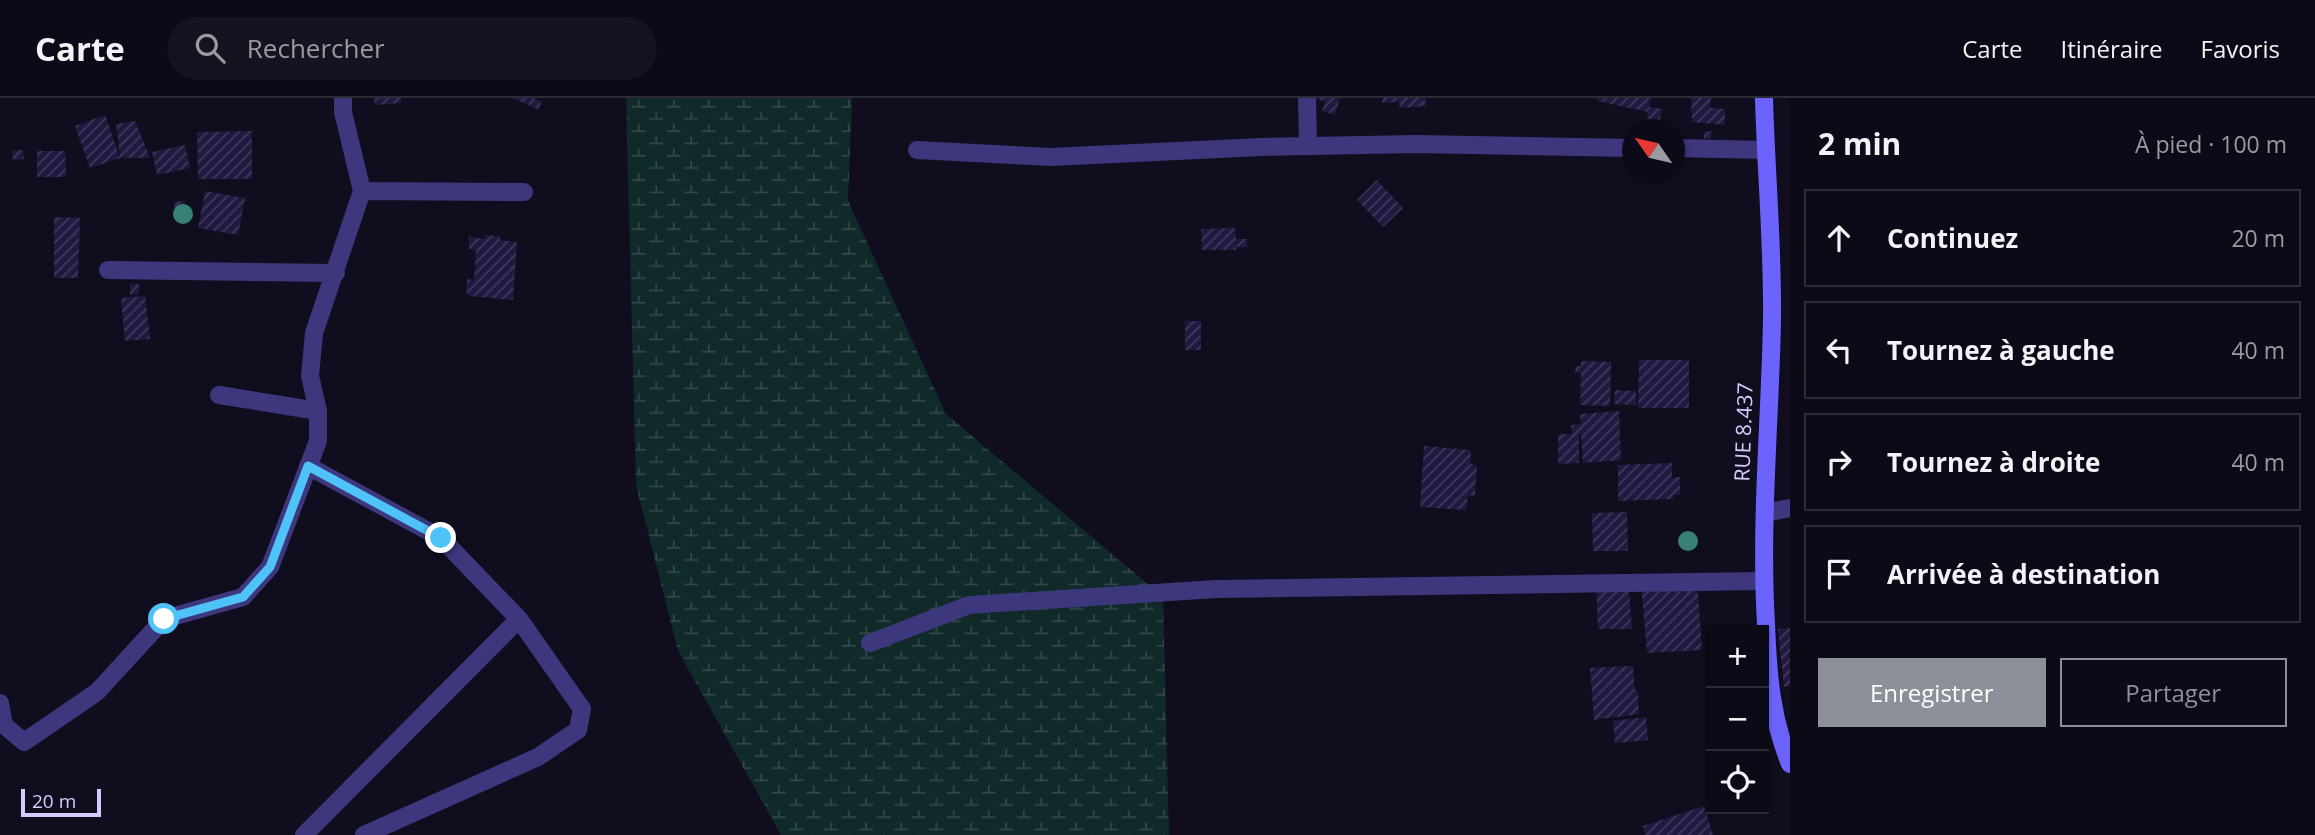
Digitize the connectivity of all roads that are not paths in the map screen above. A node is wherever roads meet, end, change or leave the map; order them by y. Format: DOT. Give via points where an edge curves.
graph roads {
  1 [pos="343,98"];
  2 [pos="1307,98"];
  3 [pos="1764,98"];
  4 [pos="1308,146"];
  5 [pos="1622,148"];
  6 [pos="1685,148"];
  7 [pos="917,150"];
  8 [pos="1766,150"];
  9 [pos="362,191"];
  10 [pos="524,192"];
  11 [pos="107,270"];
  12 [pos="336,273"];
  13 [pos="219,395"];
  14 [pos="318,411"];
  15 [pos="308,466"];
  16 [pos="1790,508"];
  17 [pos="1765,513"];
  18 [pos="1763,581"];
  19 [pos="519,619"];
  20 [pos="870,643"];
  21 [pos="0,703"];
  22 [pos="1790,764"];
  23 [pos="304,835"];
  24 [pos="365,835"];
  1 -- 9 [label="street"];
  2 -- 4 [label="street"];
  3 -- 8 [label="main road, RUE 8.437"];
  4 -- 5 [label="street"];
  4 -- 7 [label="street" via="1051,157"];
  6 -- 8 [label="street"];
  8 -- 17 [label="main road, RUE 8.437" via="1772,320"];
  9 -- 10 [label="street"];
  9 -- 12 [label="street"];
  11 -- 12 [label="street"];
  12 -- 14 [label="street" via="314,333 310,376"];
  13 -- 14 [label="street"];
  14 -- 15 [label="street" via="318,441"];
  15 -- 19 [label="street" via="441,538"];
  15 -- 21 [label="street" via="270,567 243,597 164,619 97,692 24,742 4,725"];
  16 -- 17 [label="street"];
  17 -- 18 [label="main road, RUE 8.437"];
  18 -- 20 [label="street" via="1216,589 983,604 969,605"];
  18 -- 22 [label="main road, RUE 8.437" via="1769,687"];
  19 -- 23 [label="street"];
  19 -- 24 [label="street" via="582,709 578,730 538,757"];
}
